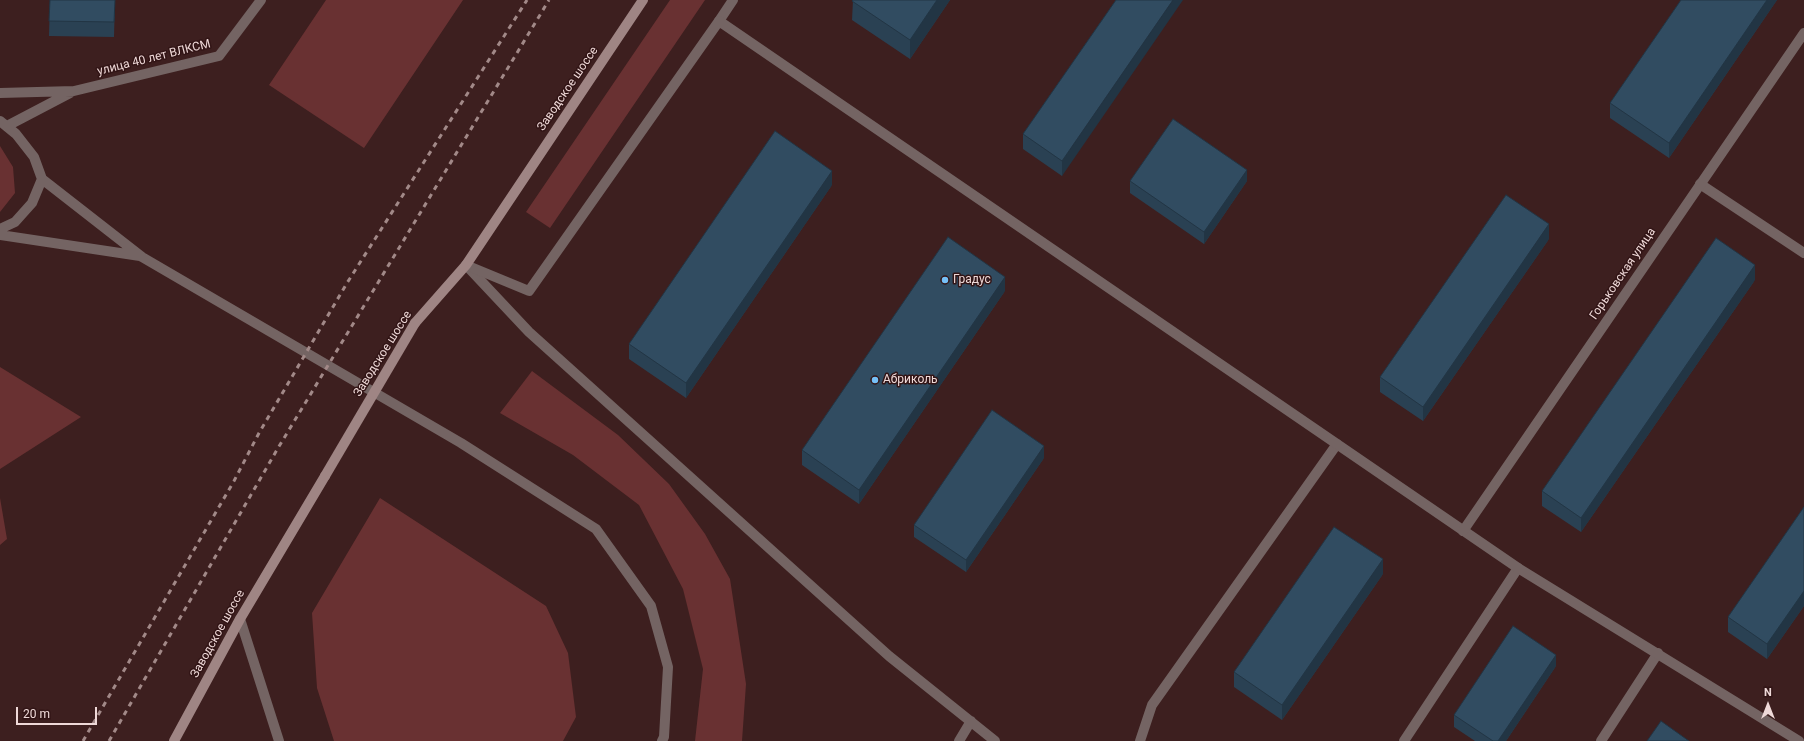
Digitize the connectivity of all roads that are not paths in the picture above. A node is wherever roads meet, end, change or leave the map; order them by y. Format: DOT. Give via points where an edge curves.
graph roads {
  1 [pos="261,0"];
  2 [pos="643,0"];
  3 [pos="733,0"];
  4 [pos="719,21"];
  5 [pos="1804,33"];
  6 [pos="74,91"];
  7 [pos="0,93"];
  8 [pos="4,124"];
  9 [pos="42,179"];
  10 [pos="1700,184"];
  11 [pos="0,229"];
  12 [pos="0,235"];
  13 [pos="1804,253"];
  14 [pos="142,257"];
  15 [pos="466,265"];
  16 [pos="1337,444"];
  17 [pos="1463,531"];
  18 [pos="1518,568"];
  19 [pos="240,619"];
  20 [pos="1658,653"];
  21 [pos="971,722"];
  22 [pos="174,741"];
  23 [pos="279,741"];
  24 [pos="662,741"];
  25 [pos="959,741"];
  26 [pos="995,741"];
  27 [pos="1140,741"];
  28 [pos="1404,741"];
  29 [pos="1601,741"];
  30 [pos="1799,741"];
  1 -- 6 [label="street, улица 40 лет ВЛКСМ" via="219,56"];
  2 -- 15 [label="main road, Заводское шоссе"];
  3 -- 4 [label="street"];
  4 -- 15 [label="street" via="529,292"];
  4 -- 16 [label="street"];
  5 -- 10 [label="street, Горьковская улица"];
  6 -- 7 [label="street"];
  6 -- 8 [label="street"];
  8 -- 9 [label="street" via="16,134 34,157"];
  9 -- 11 [label="street" via="32,203 15,222"];
  9 -- 14 [label="street"];
  10 -- 13 [label="street"];
  10 -- 17 [label="street, Горьковская улица"];
  12 -- 14 [label="street"];
  14 -- 24 [label="street" via="461,443 596,529 651,606 668,667"];
  15 -- 19 [label="main road, Заводское шоссе, bridge" via="415,323"];
  15 -- 21 [label="street" via="529,332 889,656"];
  16 -- 17 [label="street"];
  16 -- 27 [label="street" via="1152,705"];
  17 -- 18 [label="street"];
  18 -- 20 [label="street"];
  18 -- 28 [label="street"];
  19 -- 22 [label="main road, Заводское шоссе"];
  19 -- 23 [label="street"];
  20 -- 29 [label="street"];
  20 -- 30 [label="street"];
  21 -- 25 [label="street"];
  21 -- 26 [label="street"];
}
